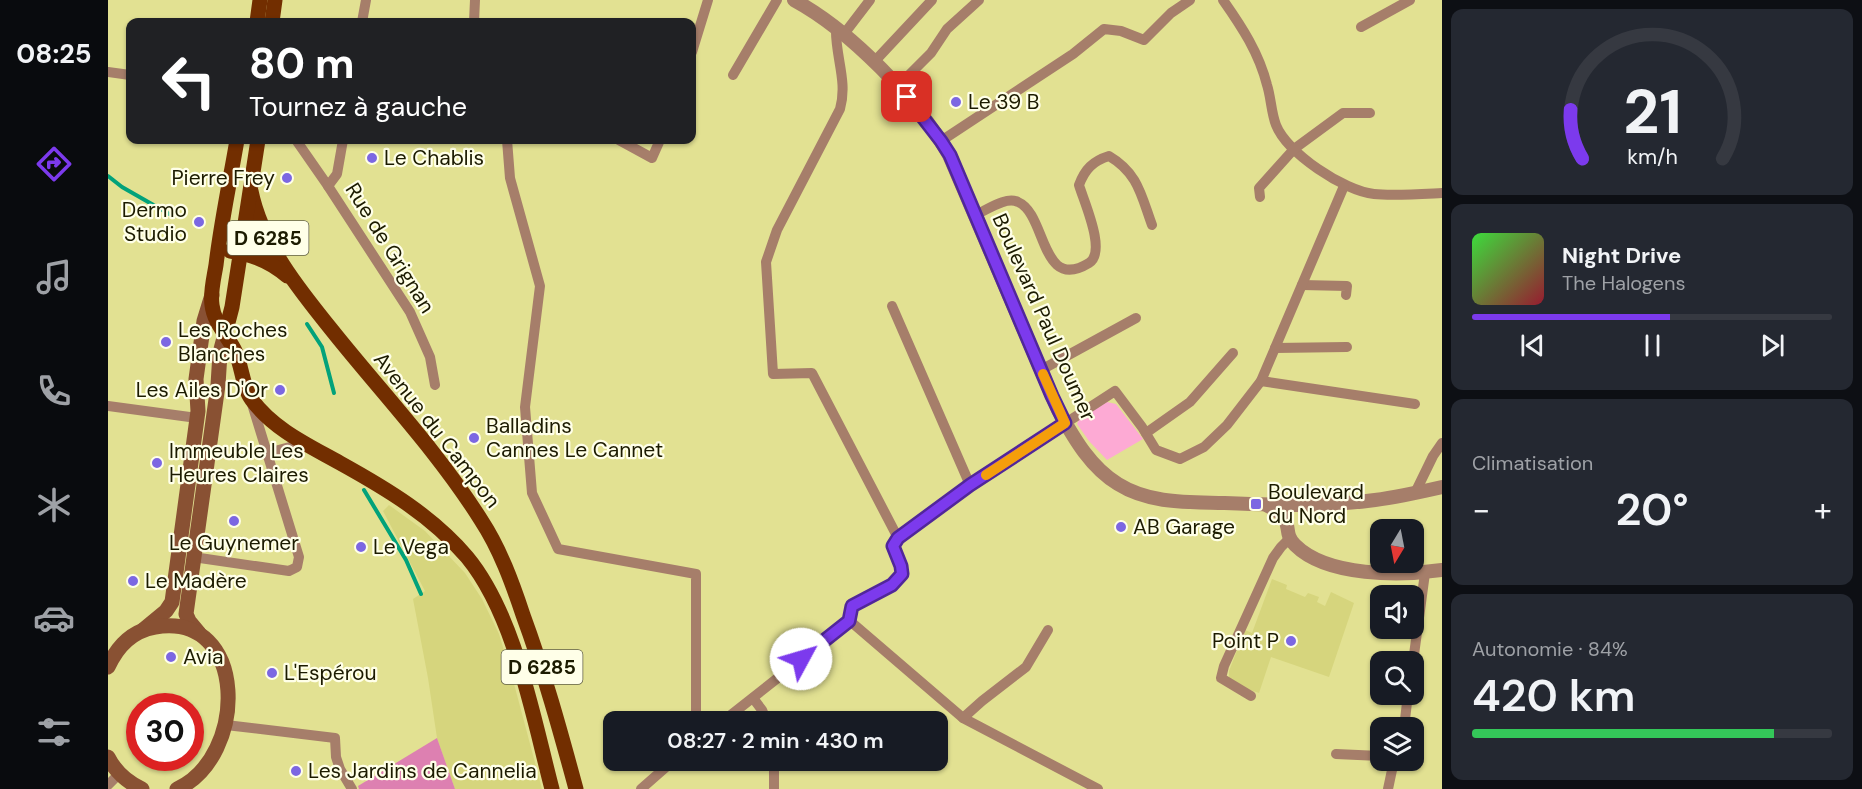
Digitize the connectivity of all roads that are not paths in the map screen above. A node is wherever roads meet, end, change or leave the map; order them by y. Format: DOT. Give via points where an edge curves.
graph roads {
  1 [pos="260,0"];
  2 [pos="275,0"];
  3 [pos="366,0"];
  4 [pos="475,0"];
  5 [pos="708,0"];
  6 [pos="777,0"];
  7 [pos="870,0"];
  8 [pos="932,0"];
  9 [pos="979,0"];
  10 [pos="1190,0"];
  11 [pos="1223,0"];
  12 [pos="1410,0"];
  13 [pos="802,2"];
  14 [pos="258,18"];
  15 [pos="273,18"];
  16 [pos="363,18"];
  17 [pos="474,18"];
  18 [pos="1361,27"];
  19 [pos="840,31"];
  20 [pos="696,39"];
  21 [pos="874,62"];
  22 [pos="108,72"];
  23 [pos="126,74"];
  24 [pos="733,75"];
  25 [pos="897,87"];
  26 [pos="1370,113"];
  27 [pos="941,141"];
  28 [pos="236,144"];
  29 [pos="257,144"];
  30 [pos="299,144"];
  31 [pos="342,144"];
  32 [pos="507,144"];
  33 [pos="626,144"];
  34 [pos="658,144"];
  35 [pos="1294,149"];
  36 [pos="328,186"];
  37 [pos="1344,186"];
  38 [pos="250,191"];
  39 [pos="1442,193"];
  40 [pos="1260,197"];
  41 [pos="975,214"];
  42 [pos="1152,225"];
  43 [pos="218,250"];
  44 [pos="240,252"];
  45 [pos="293,282"];
  46 [pos="1302,285"];
  47 [pos="1347,287"];
  48 [pos="212,295"];
  49 [pos="892,306"];
  50 [pos="1136,318"];
  51 [pos="225,334"];
  52 [pos="1347,347"];
  53 [pos="1275,348"];
  54 [pos="1233,353"];
  55 [pos="1041,370"];
  56 [pos="1261,381"];
  57 [pos="435,385"];
  58 [pos="250,398"];
  59 [pos="1415,404"];
  60 [pos="108,406"];
  61 [pos="197,418"];
  62 [pos="1065,423"];
  63 [pos="1146,433"];
  64 [pos="305,443"];
  65 [pos="1442,443"];
  66 [pos="267,453"];
  67 [pos="970,485"];
  68 [pos="1442,487"];
  69 [pos="1415,492"];
  70 [pos="1266,505"];
  71 [pos="1316,505"];
  72 [pos="1288,523"];
  73 [pos="898,538"];
  74 [pos="1290,538"];
  75 [pos="193,557"];
  76 [pos="1442,570"];
  77 [pos="1425,573"];
  78 [pos="849,621"];
  79 [pos="143,630"];
  80 [pos="1048,630"];
  81 [pos="199,633"];
  82 [pos="1414,651"];
  83 [pos="109,660"];
  84 [pos="1251,696"];
  85 [pos="753,698"];
  86 [pos="696,711"];
  87 [pos="736,711"];
  88 [pos="762,711"];
  89 [pos="963,718"];
  90 [pos="226,725"];
  91 [pos="1336,754"];
  92 [pos="1370,756"];
  93 [pos="108,757"];
  94 [pos="661,771"];
  95 [pos="774,771"];
  96 [pos="1392,771"];
  97 [pos="114,779"];
  98 [pos="142,789"];
  99 [pos="179,789"];
  100 [pos="352,789"];
  101 [pos="552,789"];
  102 [pos="576,789"];
  103 [pos="641,789"];
  104 [pos="774,789"];
  105 [pos="1098,789"];
  106 [pos="1388,789"];
  1 -- 14 [label="main road"];
  2 -- 15 [label="main road"];
  3 -- 16 [label="street"];
  4 -- 17 [label="street"];
  5 -- 20 [label="street"];
  6 -- 24 [label="street"];
  7 -- 19 [label="street"];
  8 -- 21 [label="street"];
  9 -- 25 [label="street" via="947,29 931,53"];
  10 -- 27 [label="street" via="1144,40 1104,29 1073,54"];
  11 -- 35 [label="street" via="1248,35 1267,83 1276,125"];
  12 -- 18 [label="street"];
  13 -- 19 [label="street, Boulevard Paul Doumer"];
  19 -- 21 [label="street, Boulevard Paul Doumer"];
  19 -- 73 [label="street" via="837,52 844,87 840,109 777,230 766,262 773,374 812,373"];
  21 -- 25 [label="street, Boulevard Paul Doumer"];
  22 -- 23 [label="street"];
  25 -- 27 [label="street, Boulevard Paul Doumer"];
  26 -- 35 [label="street" via="1343,113"];
  27 -- 41 [label="street, Boulevard Paul Doumer"];
  28 -- 43 [label="main road"];
  29 -- 38 [label="main road"];
  30 -- 36 [label="street, Rue de Grignan"];
  31 -- 36 [label="street" via="337,174"];
  32 -- 86 [label="street" via="510,178 540,286 525,407 532,493 558,549 696,574"];
  33 -- 34 [label="street" via="652,158"];
  35 -- 37 [label="street"];
  35 -- 40 [label="street" via="1259,188"];
  36 -- 57 [label="street, Rue de Grignan" via="410,312 430,357"];
  37 -- 39 [label="street" via="1373,194"];
  37 -- 46 [label="street"];
  38 -- 44 [label="main road"];
  38 -- 45 [label="main road, Avenue du Campon / D 6285" via="260,223"];
  41 -- 42 [label="street" via="1016,200 1031,215 1056,265 1080,268 1093,260 1096,240 1079,185 1087,168 1109,156 1123,164 1137,183"];
  41 -- 55 [label="street, Boulevard Paul Doumer"];
  43 -- 44 [label="main road, Avenue du Campon"];
  43 -- 48 [label="main road"];
  44 -- 45 [label="main road, Avenue du Campon" via="272,264"];
  44 -- 51 [label="main road"];
  45 -- 102 [label="main road, Avenue du Campon / D 6285" via="448,472 483,522 510,578 543,671"];
  46 -- 47 [label="street"];
  46 -- 53 [label="street"];
  48 -- 51 [label="main road" via="214,313"];
  48 -- 61 [label="main road" via="204,321 195,386"];
  49 -- 67 [label="street"];
  50 -- 55 [label="street"];
  51 -- 58 [label="main road, D 6285" via="236,353"];
  51 -- 75 [label="main road"];
  52 -- 53 [label="street"];
  53 -- 56 [label="street"];
  54 -- 63 [label="street" via="1190,402"];
  55 -- 62 [label="street, Boulevard Paul Doumer"];
  56 -- 59 [label="street"];
  56 -- 63 [label="street" via="1227,425 1204,447 1179,459 1156,450"];
  58 -- 64 [label="main road, D 6285" via="276,424"];
  58 -- 66 [label="street"];
  60 -- 61 [label="street"];
  61 -- 79 [label="main road" via="172,602"];
  62 -- 63 [label="street" via="1114,391"];
  62 -- 67 [label="street"];
  62 -- 70 [label="street, Boulevard Paul Doumer" via="1102,473 1136,493 1171,501"];
  64 -- 66 [label="street"];
  64 -- 101 [label="main road, D 6285" via="424,516 481,575 498,607 518,663"];
  65 -- 69 [label="street"];
  66 -- 75 [label="street" via="299,557 297,567 289,571"];
  67 -- 73 [label="street"];
  68 -- 69 [label="street, Boulevard Paul Doumer"];
  69 -- 71 [label="street, Boulevard Paul Doumer"];
  70 -- 71 [label="street, Boulevard Paul Doumer"];
  70 -- 72 [label="street"];
  71 -- 72 [label="street" via="1297,512"];
  72 -- 74 [label="street"];
  73 -- 78 [label="street" via="893,546 902,574 892,585 852,606"];
  74 -- 77 [label="street" via="1303,551 1342,567 1370,573"];
  74 -- 84 [label="street" via="1273,558 1221,678"];
  75 -- 81 [label="main road" via="186,614"];
  76 -- 77 [label="street"];
  77 -- 82 [label="street"];
  78 -- 85 [label="street"];
  78 -- 89 [label="street"];
  79 -- 81 [label="main road" via="167,626"];
  79 -- 83 [label="main road" via="120,646"];
  80 -- 89 [label="street" via="1026,667"];
  81 -- 90 [label="main road" via="209,642 225,671"];
  85 -- 87 [label="street"];
  85 -- 88 [label="street"];
  89 -- 105 [label="street"];
  90 -- 99 [label="main road" via="205,766"];
  90 -- 100 [label="street" via="335,738 336,757"];
  91 -- 92 [label="street"];
  93 -- 97 [label="main road"];
  94 -- 103 [label="street"];
  95 -- 104 [label="street"];
  96 -- 106 [label="street"];
  97 -- 98 [label="main road" via="126,780"];
}
